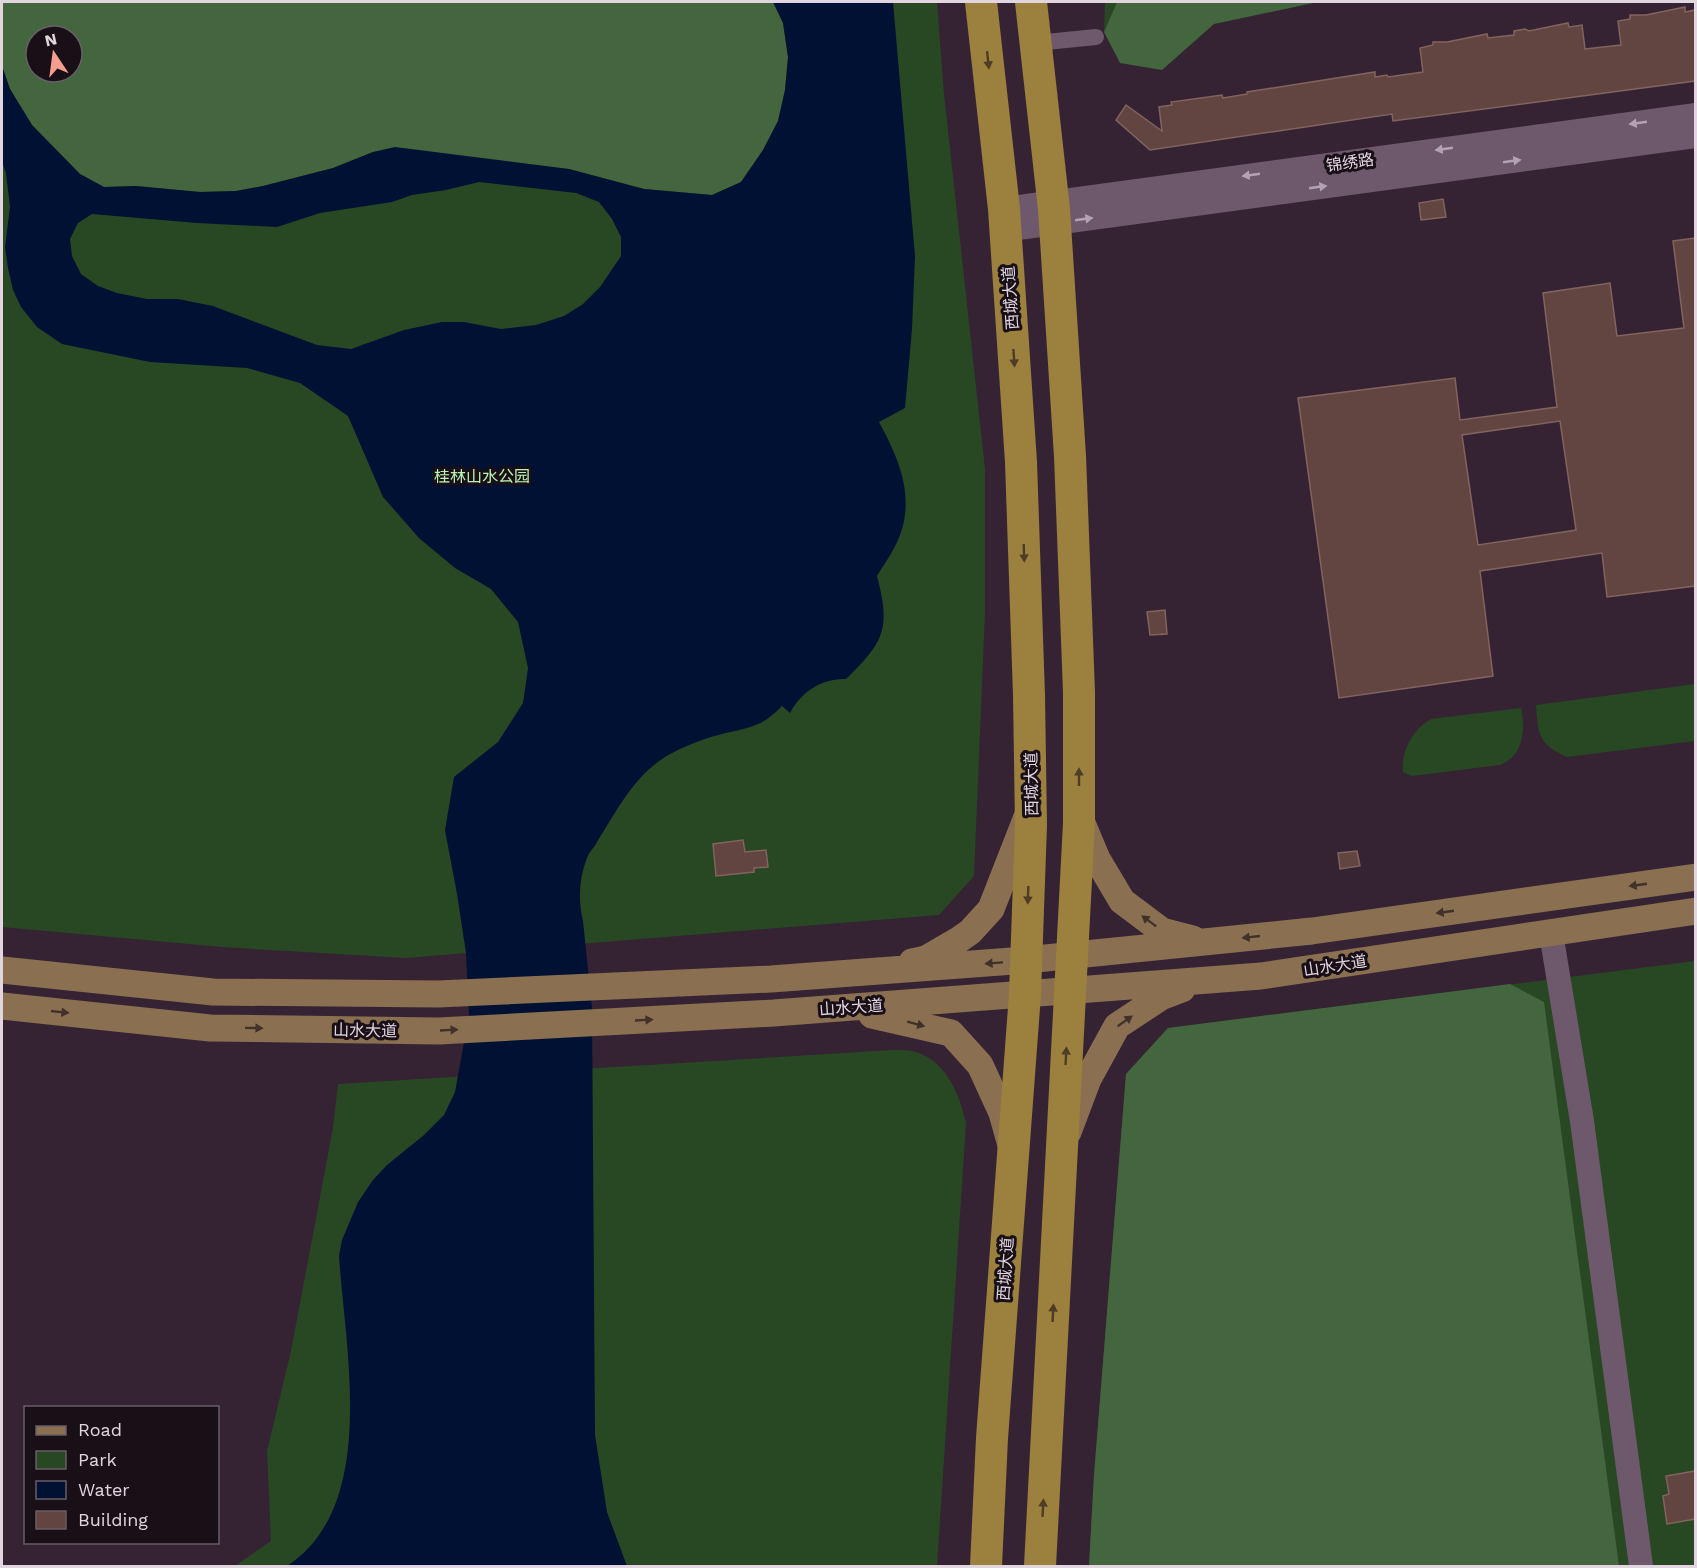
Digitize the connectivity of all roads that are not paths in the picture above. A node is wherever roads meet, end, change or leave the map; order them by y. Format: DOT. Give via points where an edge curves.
graph roads {
  1 [pos="981,2"];
  2 [pos="1031,2"];
  3 [pos="1096,37"];
  4 [pos="1036,43"];
  5 [pos="1695,115"];
  6 [pos="1695,136"];
  7 [pos="1054,213"];
  8 [pos="1004,220"];
  9 [pos="1031,808"];
  10 [pos="1079,816"];
  11 [pos="1695,877"];
  12 [pos="1695,911"];
  13 [pos="1551,933"];
  14 [pos="1203,942"];
  15 [pos="1072,956"];
  16 [pos="1026,960"];
  17 [pos="2,970"];
  18 [pos="873,972"];
  19 [pos="1208,980"];
  20 [pos="1069,991"];
  21 [pos="1025,994"];
  22 [pos="2,1006"];
  23 [pos="838,1008"];
  24 [pos="1062,1147"];
  25 [pos="1013,1154"];
  26 [pos="986,1566"];
  27 [pos="1040,1566"];
  28 [pos="1641,1566"];
  1 -- 8 [label="highway, 西城大道, one-way"];
  2 -- 4 [label="highway"];
  3 -- 4 [label="street"];
  4 -- 7 [label="highway"];
  5 -- 7 [label="street, 锦绣路, one-way"];
  7 -- 6 [label="street, 锦绣路, one-way"];
  7 -- 8 [label="street, 锦绣路"];
  10 -- 7 [label="highway, one-way" via="1079,692 1070,456"];
  8 -- 9 [label="highway, 西城大道, one-way" via="1021,462"];
  9 -- 16 [label="highway, 西城大道, one-way"];
  9 -- 18 [label="main road" via="991,909 970,933 926,958"];
  14 -- 10 [label="main road, one-way" via="1161,931 1122,901 1097,859"];
  10 -- 15 [label="highway"];
  11 -- 14 [label="main road, 山水大道, one-way" via="1312,931"];
  12 -- 13 [label="main road, 山水大道"];
  13 -- 19 [label="main road, 山水大道" via="1261,976"];
  13 -- 28 [label="street" via="1582,1121"];
  14 -- 15 [label="main road, 山水大道"];
  15 -- 16 [label="main road, 山水大道"];
  15 -- 20 [label="highway"];
  16 -- 18 [label="main road, 山水大道, one-way"];
  16 -- 21 [label="highway, 西城大道"];
  17 -- 18 [label="main road, 山水大道" via="213,992 438,994"];
  19 -- 20 [label="main road, 山水大道"];
  24 -- 19 [label="main road, one-way" via="1088,1079 1117,1026 1161,997"];
  20 -- 21 [label="main road, 山水大道"];
  24 -- 20 [label="highway, one-way"];
  21 -- 23 [label="main road, 山水大道"];
  21 -- 25 [label="highway, 西城大道"];
  22 -- 23 [label="main road, 山水大道, one-way" via="210,1028 439,1030"];
  23 -- 25 [label="main road, one-way" via="951,1033 980,1065 1002,1113"];
  27 -- 24 [label="highway, one-way"];
  25 -- 26 [label="highway, 西城大道"];
}
